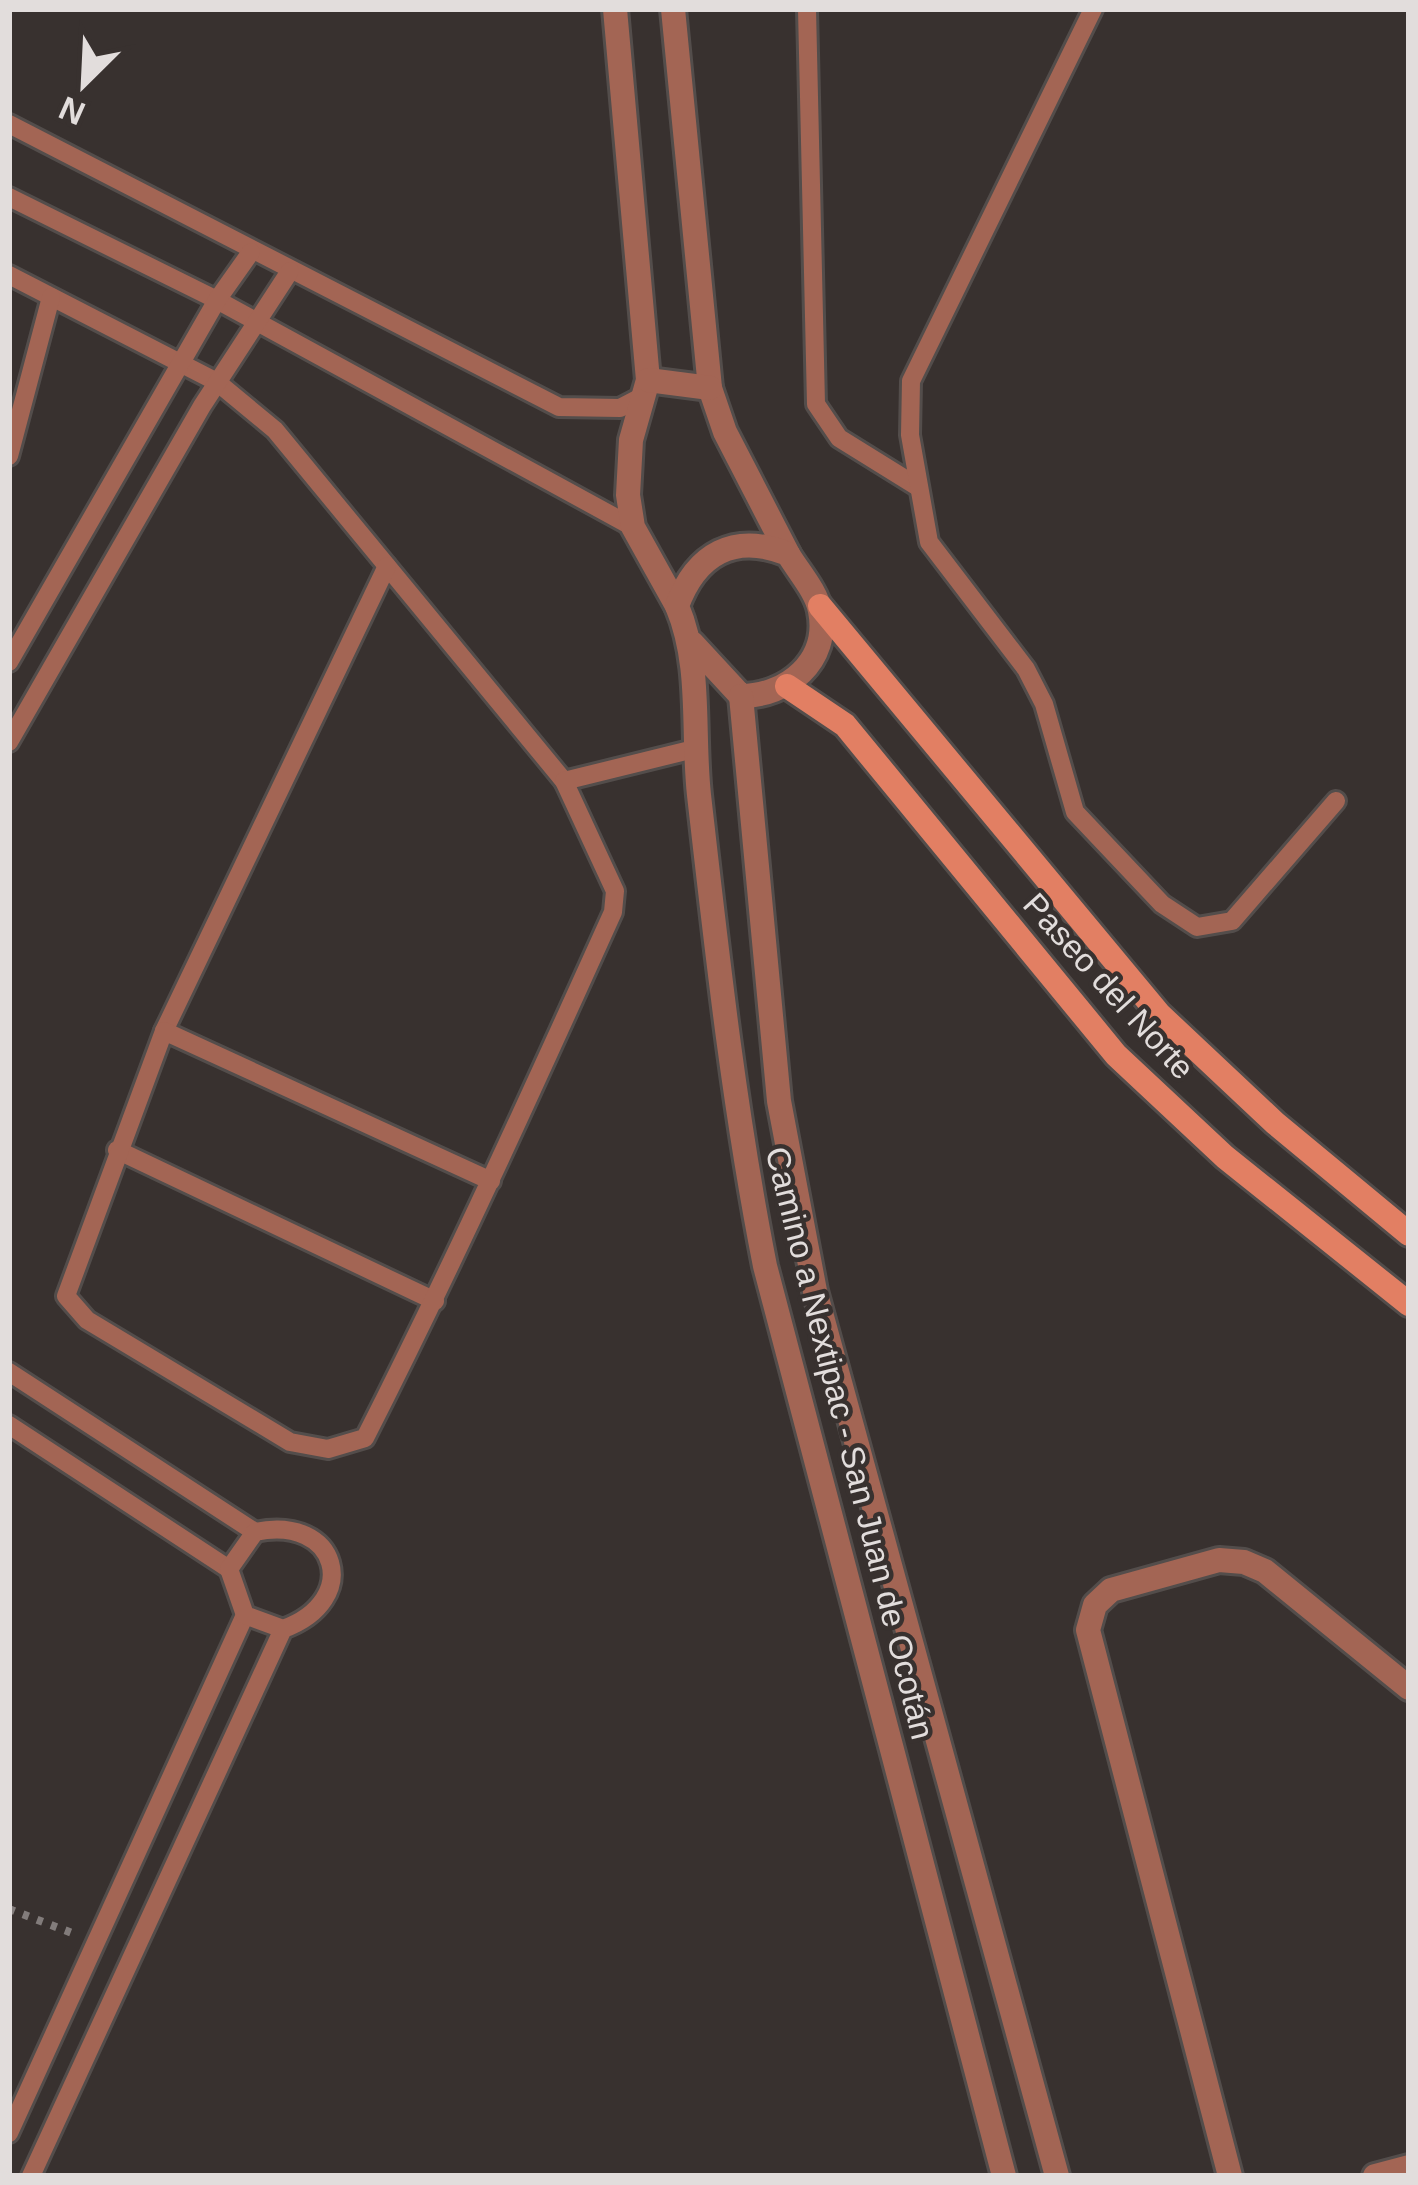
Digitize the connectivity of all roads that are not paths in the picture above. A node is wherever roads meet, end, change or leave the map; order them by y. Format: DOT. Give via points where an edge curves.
graph roads {
  1 [pos="615,9"];
  2 [pos="673,9"];
  3 [pos="807,9"];
  4 [pos="1094,9"];
  5 [pos="9,124"];
  6 [pos="9,197"];
  7 [pos="251,251"];
  8 [pos="290,271"];
  9 [pos="9,275"];
  10 [pos="51,297"];
  11 [pos="217,299"];
  12 [pos="256,320"];
  13 [pos="181,364"];
  14 [pos="217,382"];
  15 [pos="645,388"];
  16 [pos="710,388"];
  17 [pos="9,456"];
  18 [pos="917,488"];
  19 [pos="633,527"];
  20 [pos="788,554"];
  21 [pos="387,566"];
  22 [pos="676,606"];
  23 [pos="820,606"];
  24 [pos="692,643"];
  25 [pos="9,662"];
  26 [pos="787,686"];
  27 [pos="741,696"];
  28 [pos="9,742"];
  29 [pos="694,749"];
  30 [pos="564,782"];
  31 [pos="1336,801"];
  32 [pos="164,1031"];
  33 [pos="779,1101"];
  34 [pos="735,1116"];
  35 [pos="116,1150"];
  36 [pos="491,1181"];
  37 [pos="1409,1234"];
  38 [pos="435,1300"];
  39 [pos="1409,1304"];
  40 [pos="9,1372"];
  41 [pos="9,1425"];
  42 [pos="254,1532"];
  43 [pos="229,1570"];
  44 [pos="245,1616"];
  45 [pos="283,1629"];
  46 [pos="1409,1688"];
  47 [pos="9,2133"];
  48 [pos="1409,2167"];
  49 [pos="31,2176"];
  50 [pos="1004,2176"];
  51 [pos="1057,2176"];
  52 [pos="1231,2176"];
  53 [pos="1375,2176"];
  1 -- 15 [label="street, Camino a Nextipac - San Juan de Ocotán"];
  2 -- 16 [label="street"];
  3 -- 18 [label="lane" via="816,404 839,438"];
  4 -- 18 [label="lane" via="911,381"];
  5 -- 7 [label="lane"];
  6 -- 11 [label="lane"];
  7 -- 8 [label="lane"];
  7 -- 11 [label="lane"];
  8 -- 12 [label="lane"];
  8 -- 15 [label="lane" via="559,407 620,408"];
  9 -- 10 [label="lane"];
  10 -- 13 [label="lane"];
  10 -- 17 [label="lane"];
  11 -- 12 [label="lane"];
  11 -- 13 [label="lane"];
  12 -- 14 [label="lane"];
  12 -- 19 [label="lane"];
  13 -- 14 [label="lane"];
  13 -- 25 [label="lane"];
  14 -- 21 [label="lane" via="275,430"];
  14 -- 28 [label="lane"];
  15 -- 16 [label="street"];
  15 -- 19 [label="street, Camino a Nextipac - San Juan de Ocotán" via="627,469"];
  16 -- 20 [label="street"];
  18 -- 31 [label="lane" via="929,542 1044,704 1075,812 1162,904 1197,927 1232,921"];
  19 -- 22 [label="street, Camino a Nextipac - San Juan de Ocotán"];
  20 -- 22 [label="street" via="748,544 710,555 687,578"];
  20 -- 23 [label="street"];
  21 -- 30 [label="lane"];
  21 -- 32 [label="lane"];
  22 -- 24 [label="street, Camino a Nextipac - San Juan de Ocotán"];
  23 -- 26 [label="street" via="812,658"];
  23 -- 37 [label="street, Paseo del Norte" via="1159,1015"];
  24 -- 27 [label="street, Camino a Nextipac - San Juan de Ocotán"];
  24 -- 29 [label="street, Camino a Nextipac - San Juan de Ocotán"];
  26 -- 27 [label="street"];
  26 -- 39 [label="street, Paseo del Norte" via="845,725 1116,1055 1225,1157"];
  27 -- 33 [label="street, Camino a Nextipac - San Juan de Ocotán"];
  29 -- 30 [label="lane"];
  29 -- 34 [label="street, Camino a Nextipac - San Juan de Ocotán"];
  30 -- 36 [label="lane" via="615,891 613,912"];
  32 -- 35 [label="lane"];
  32 -- 36 [label="lane"];
  33 -- 34 [label="street"];
  33 -- 51 [label="street, Camino a Nextipac - San Juan de Ocotán" via="815,1291"];
  34 -- 50 [label="street, Camino a Nextipac - San Juan de Ocotán" via="765,1266"];
  35 -- 38 [label="lane"];
  35 -- 38 [label="lane" via="66,1296 87,1320 290,1442 328,1449 364,1438"];
  36 -- 38 [label="lane"];
  40 -- 42 [label="lane"];
  41 -- 43 [label="lane"];
  42 -- 43 [label="lane"];
  42 -- 45 [label="lane" via="285,1525 314,1537 331,1563 330,1594 312,1618"];
  43 -- 44 [label="lane"];
  44 -- 45 [label="lane"];
  44 -- 47 [label="lane"];
  45 -- 49 [label="lane"];
  46 -- 52 [label="street" via="1244,1562 1219,1560 1111,1590 1095,1605 1088,1630"];
  48 -- 53 [label="street"];
}
